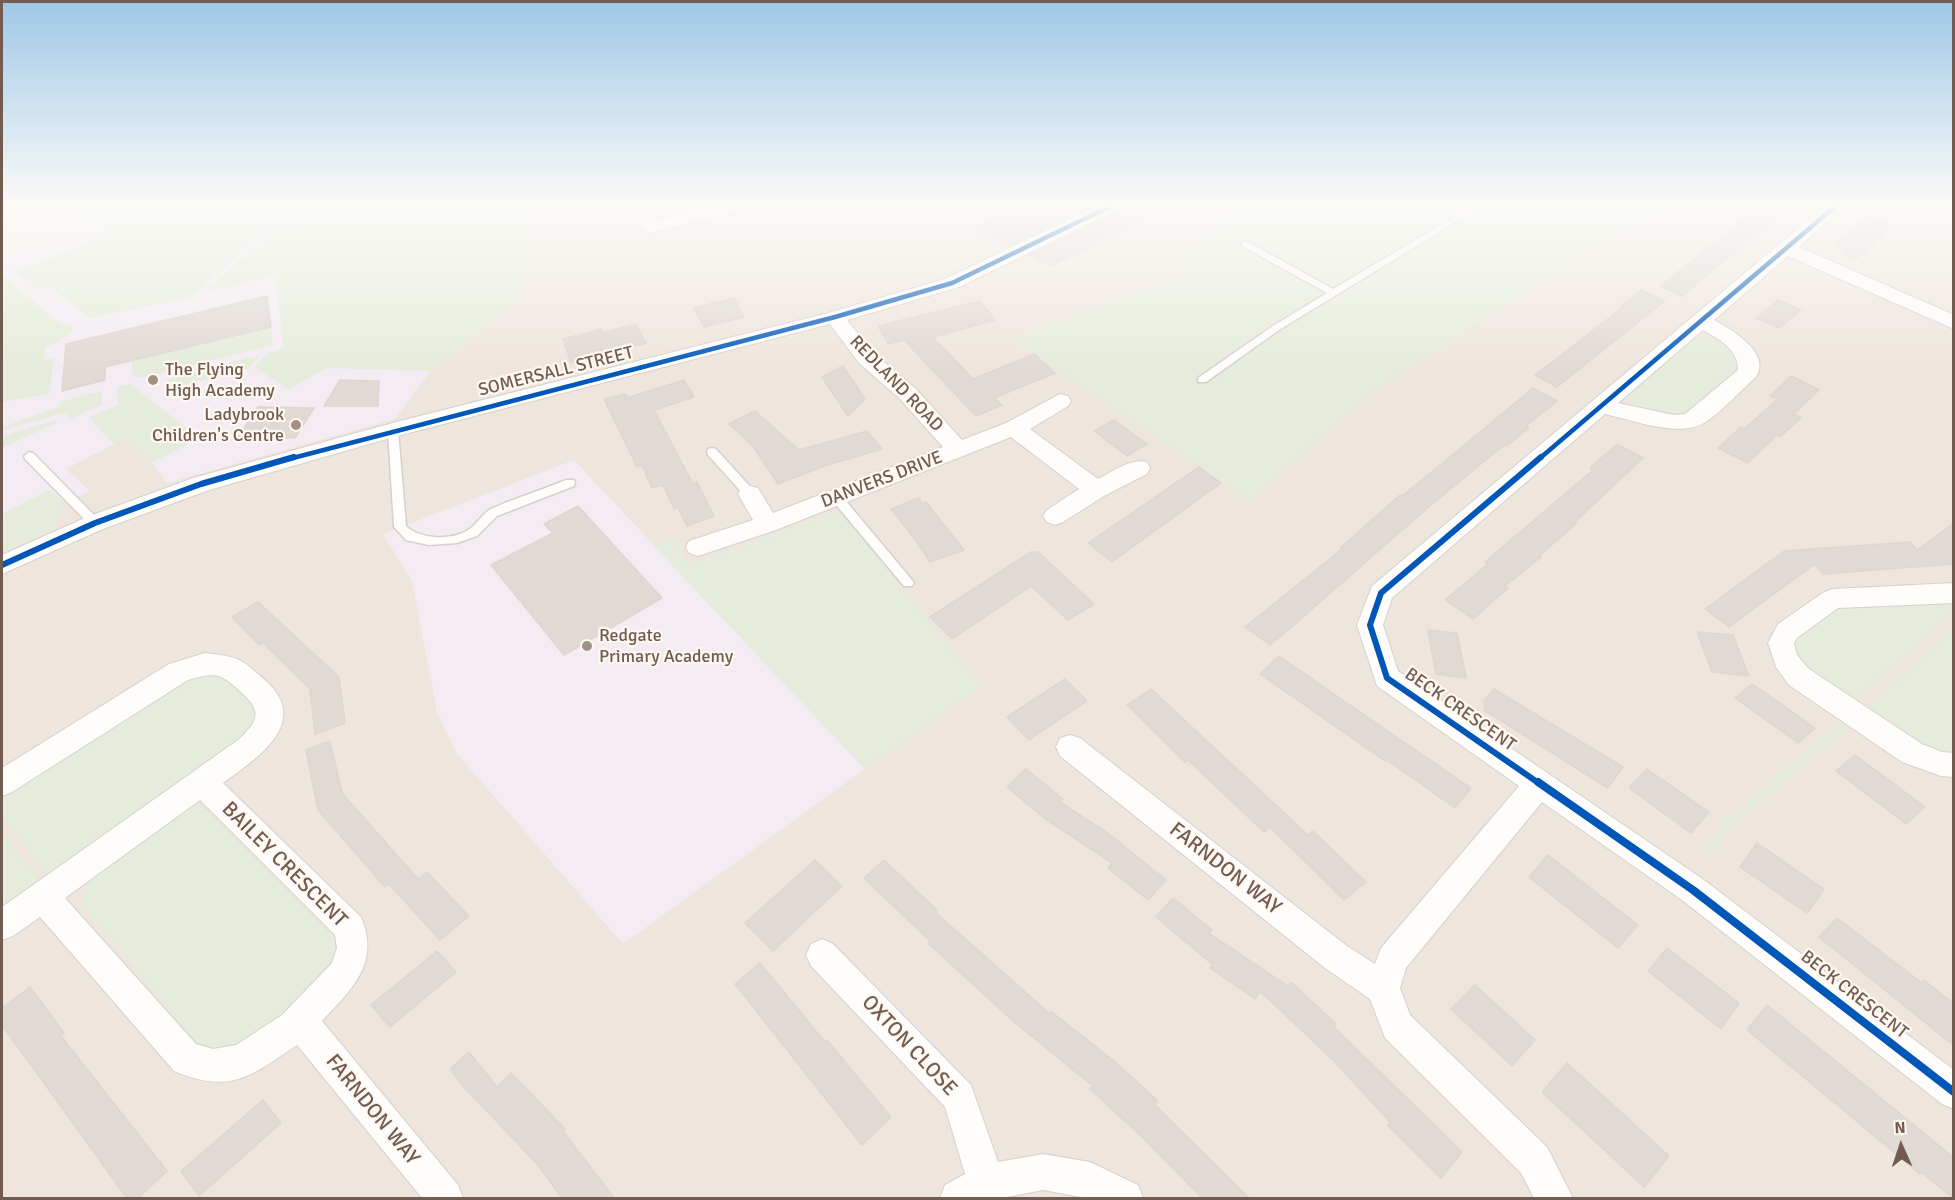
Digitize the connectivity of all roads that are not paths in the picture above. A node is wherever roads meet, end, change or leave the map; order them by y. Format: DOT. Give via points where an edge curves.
graph roads {
  1 [pos="999,260"];
  2 [pos="1274,260"];
  3 [pos="1388,260"];
  4 [pos="1771,260"];
  5 [pos="1812,260"];
  6 [pos="1333,293"];
  7 [pos="835,316"];
  8 [pos="1702,321"];
  9 [pos="1953,323"];
  10 [pos="1202,380"];
  11 [pos="1060,401"];
  12 [pos="1601,406"];
  13 [pos="1014,428"];
  14 [pos="393,430"];
  15 [pos="958,450"];
  16 [pos="712,452"];
  17 [pos="29,456"];
  18 [pos="1139,468"];
  19 [pos="570,483"];
  20 [pos="1096,490"];
  21 [pos="750,494"];
  22 [pos="836,497"];
  23 [pos="1055,516"];
  24 [pos="95,523"];
  25 [pos="768,524"];
  26 [pos="698,547"];
  27 [pos="2,565"];
  28 [pos="908,583"];
  29 [pos="1953,592"];
  30 [pos="1070,747"];
  31 [pos="1953,765"];
  32 [pos="202,782"];
  33 [pos="2,783"];
  34 [pos="1539,784"];
  35 [pos="42,896"];
  36 [pos="2,925"];
  37 [pos="822,955"];
  38 [pos="1383,988"];
  39 [pos="300,1021"];
  40 [pos="1953,1092"];
  41 [pos="972,1191"];
  42 [pos="444,1198"];
  43 [pos="1125,1198"];
  44 [pos="1554,1198"];
  1 -- 7 [label="street, SOMERSALL STREET" via="952,283"];
  2 -- 6 [label="lane"];
  3 -- 6 [label="lane"];
  4 -- 8 [label="street, BECK CRESCENT"];
  5 -- 9 [label="street"];
  6 -- 10 [label="lane"];
  7 -- 14 [label="street, SOMERSALL STREET"];
  7 -- 15 [label="street, REDLAND ROAD" via="866,358 908,394"];
  8 -- 12 [label="street, BECK CRESCENT"];
  8 -- 12 [label="street" via="1746,353 1750,364 1749,372 1696,418 1674,422"];
  11 -- 13 [label="street, DANVERS DRIVE"];
  12 -- 34 [label="street, BECK CRESCENT" via="1381,593 1370,625 1387,678"];
  13 -- 15 [label="street, DANVERS DRIVE"];
  13 -- 20 [label="street"];
  14 -- 19 [label="lane" via="400,527 410,537 429,542 453,540 473,533 493,513"];
  14 -- 24 [label="street, SOMERSALL STREET" via="201,484"];
  15 -- 22 [label="street, DANVERS DRIVE"];
  16 -- 21 [label="lane"];
  17 -- 24 [label="lane"];
  18 -- 20 [label="street"];
  20 -- 23 [label="street"];
  21 -- 25 [label="street"];
  22 -- 25 [label="street, DANVERS DRIVE"];
  22 -- 28 [label="lane"];
  24 -- 27 [label="street, SOMERSALL STREET"];
  25 -- 26 [label="street, DANVERS DRIVE"];
  29 -- 31 [label="street" via="1833,599 1787,631 1781,643 1785,659 1800,677 1912,753"];
  30 -- 38 [label="street, FARNDON WAY" via="1336,957"];
  32 -- 33 [label="street" via="248,749 263,734 270,715 268,700 232,667 205,664 179,672"];
  32 -- 35 [label="street"];
  32 -- 39 [label="street, BAILEY CRESCENT" via="350,928 353,948 345,974"];
  34 -- 38 [label="street" via="1393,959"];
  34 -- 40 [label="street, BECK CRESCENT" via="1693,890"];
  35 -- 36 [label="street"];
  35 -- 39 [label="street, BAILEY CRESCENT" via="186,1059 213,1066 242,1061"];
  37 -- 41 [label="street, OXTON CLOSE" via="959,1097"];
  38 -- 44 [label="street" via="1397,1026 1534,1160"];
  39 -- 42 [label="street, FARNDON WAY"];
  41 -- 43 [label="street" via="1043,1172 1090,1180"];
}
